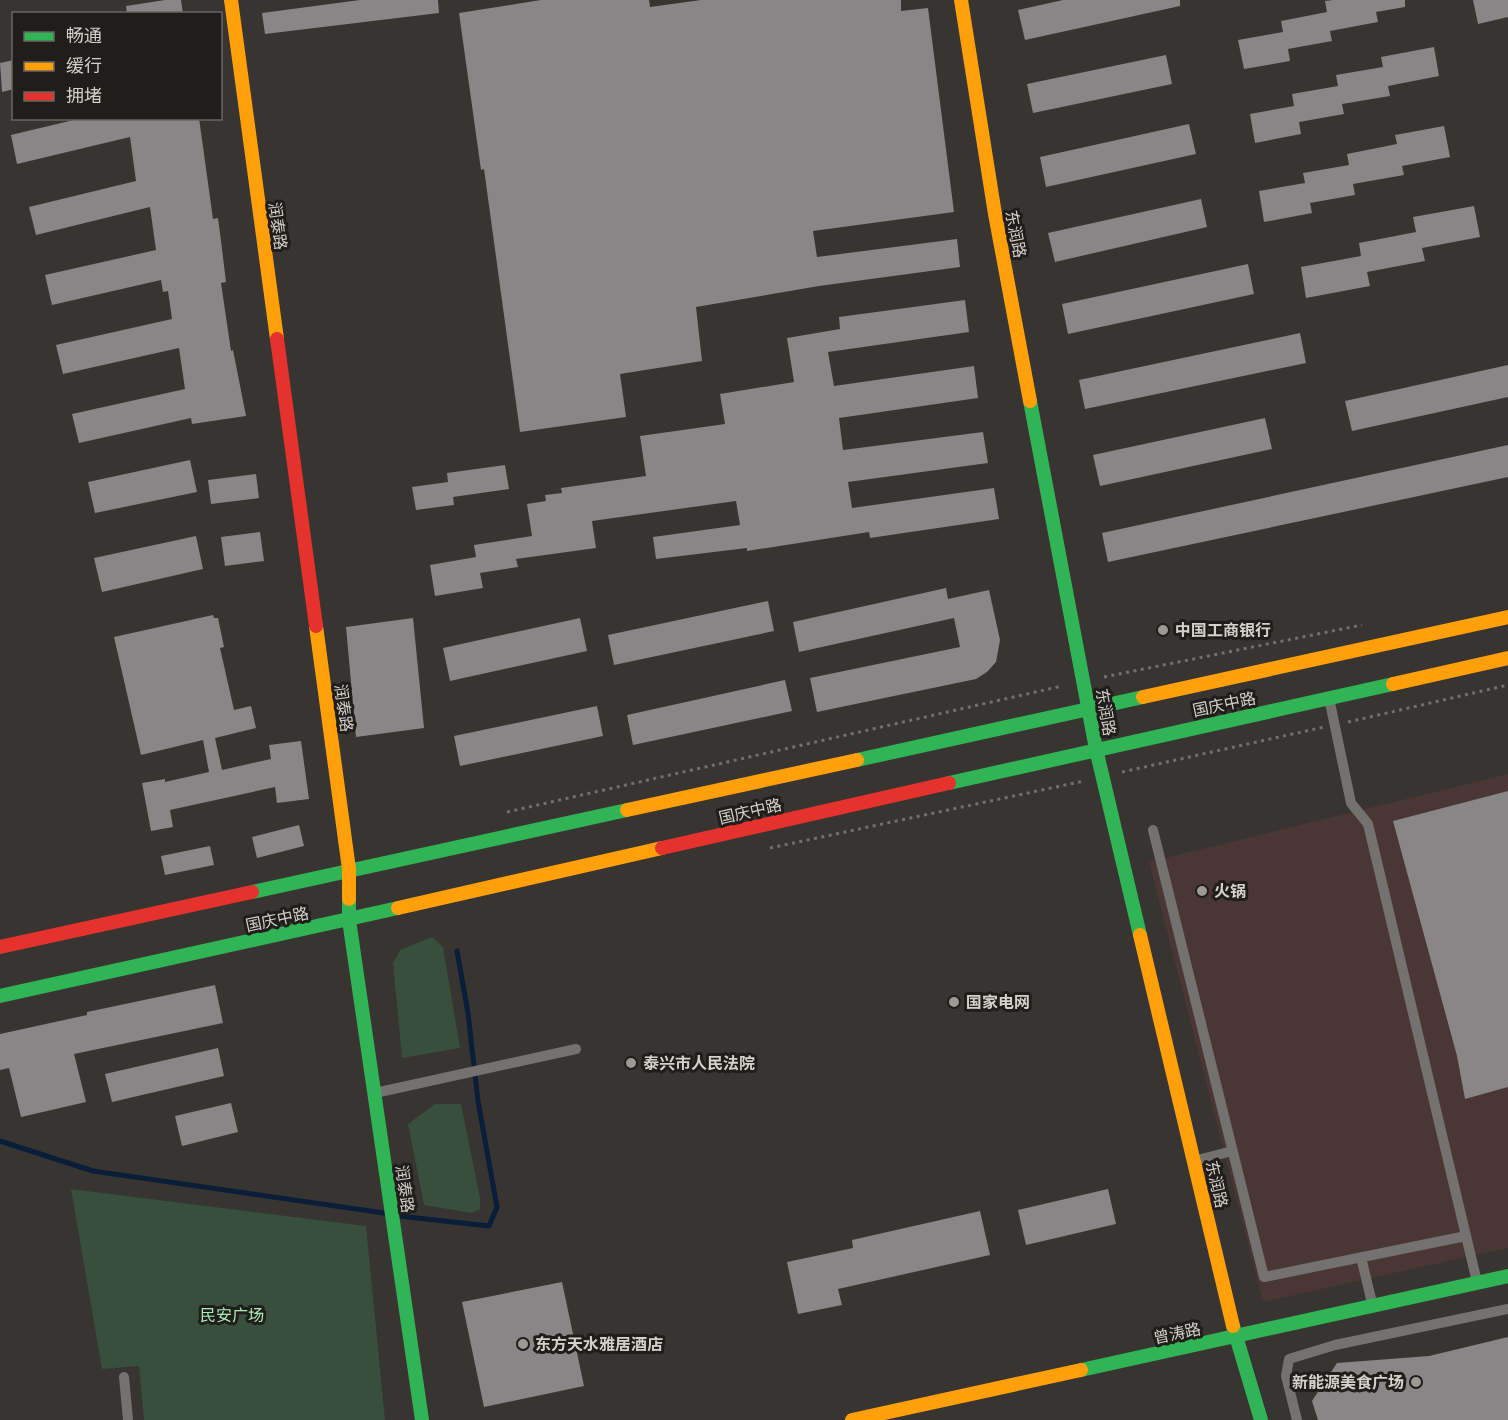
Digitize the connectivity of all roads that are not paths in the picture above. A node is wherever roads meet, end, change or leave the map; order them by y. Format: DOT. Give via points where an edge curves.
graph roads {
  1 [pos="231,0"];
  2 [pos="961,0"];
  3 [pos="1508,617"];
  4 [pos="1508,658"];
  5 [pos="1329,698"];
  6 [pos="1089,710"];
  7 [pos="1096,749"];
  8 [pos="1153,830"];
  9 [pos="349,869"];
  10 [pos="349,920"];
  11 [pos="0,947"];
  12 [pos="0,996"];
  13 [pos="576,1049"];
  14 [pos="374,1093"];
  15 [pos="1232,1152"];
  16 [pos="1194,1161"];
  17 [pos="1466,1236"];
  18 [pos="1360,1257"];
  19 [pos="1508,1276"];
  20 [pos="1477,1283"];
  21 [pos="1373,1307"];
  22 [pos="1508,1309"];
  23 [pos="1236,1337"];
  24 [pos="124,1377"];
  25 [pos="128,1420"];
  26 [pos="422,1420"];
  27 [pos="852,1420"];
  28 [pos="1261,1420"];
  29 [pos="1297,1420"];
  1 -- 9 [label="street, 润泰路"];
  2 -- 6 [label="street, 东润路" via="995,214"];
  3 -- 6 [label="street"];
  4 -- 5 [label="street, 国庆中路"];
  5 -- 7 [label="street, 国庆中路"];
  5 -- 17 [label="lane" via="1351,803 1368,824"];
  6 -- 7 [label="street, 东润路"];
  6 -- 9 [label="street"];
  7 -- 10 [label="street, 国庆中路"];
  7 -- 16 [label="street, 东润路"];
  8 -- 15 [label="lane"];
  9 -- 10 [label="street, 润泰路"];
  9 -- 11 [label="street"];
  10 -- 12 [label="street, 国庆中路"];
  10 -- 14 [label="street, 润泰路"];
  13 -- 14 [label="lane"];
  14 -- 26 [label="street, 润泰路"];
  15 -- 16 [label="lane"];
  15 -- 18 [label="lane" via="1264,1277"];
  16 -- 23 [label="street, 东润路"];
  17 -- 18 [label="lane"];
  17 -- 20 [label="lane"];
  18 -- 21 [label="lane"];
  19 -- 20 [label="street, 曾涛路"];
  20 -- 21 [label="street, 曾涛路"];
  21 -- 23 [label="street, 曾涛路"];
  22 -- 29 [label="lane" via="1335,1345 1288,1359 1286,1376"];
  23 -- 27 [label="street, 曾涛路"];
  23 -- 28 [label="street, 东润路"];
  24 -- 25 [label="lane"];
}
